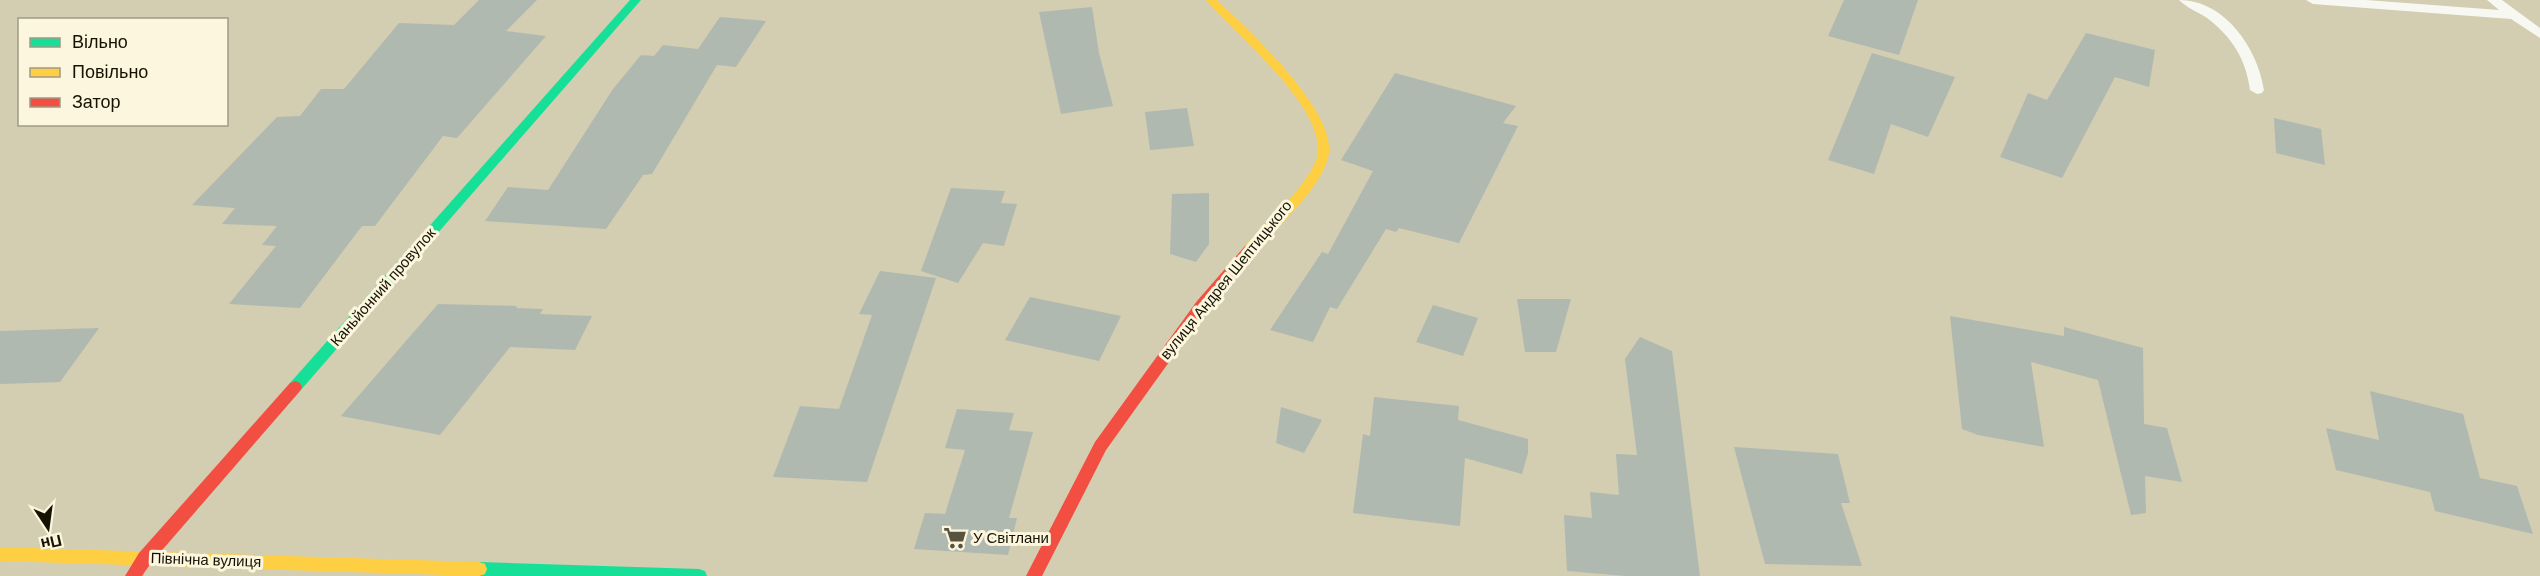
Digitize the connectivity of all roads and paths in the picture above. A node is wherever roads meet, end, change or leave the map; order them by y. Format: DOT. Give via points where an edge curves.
graph roads {
  1 [pos="636,0"];
  2 [pos="1212,0"];
  3 [pos="2186,0"];
  4 [pos="2313,0"];
  5 [pos="2494,0"];
  6 [pos="2512,15"];
  7 [pos="2540,34"];
  8 [pos="2257,90"];
  9 [pos="0,554"];
  10 [pos="145,558"];
  11 [pos="133,576"];
  12 [pos="699,576"];
  13 [pos="1034,576"];
  1 -- 10 [label="street, Каньйонний провулок"];
  2 -- 13 [label="street, вулиця Андрея Шептицького" via="1294,87 1316,121 1324,148 1304,186 1202,305 1100,446"];
  3 -- 8 [label="lane" via="2232,33 2250,60"];
  4 -- 6 [label="lane"];
  5 -- 6 [label="lane"];
  6 -- 7 [label="lane"];
  9 -- 10 [label="street, Північна вулиця"];
  10 -- 11 [label="street, Каньйонний провулок"];
  10 -- 12 [label="street, Північна вулиця"];
}
